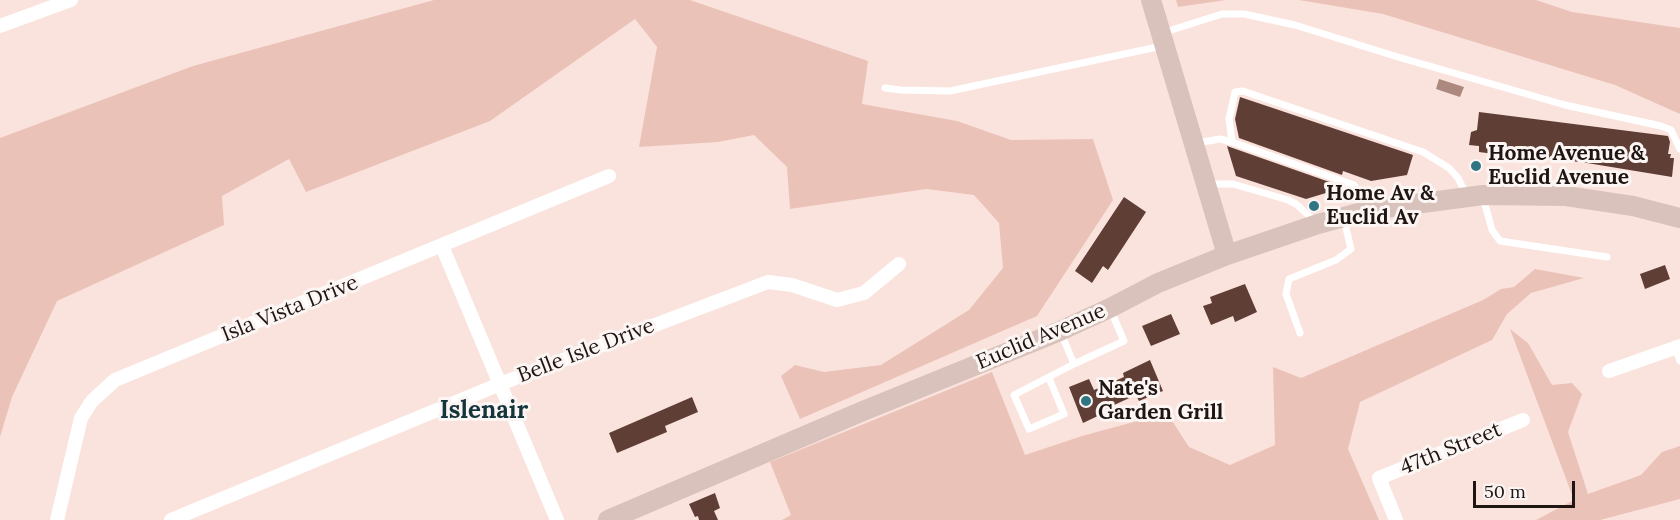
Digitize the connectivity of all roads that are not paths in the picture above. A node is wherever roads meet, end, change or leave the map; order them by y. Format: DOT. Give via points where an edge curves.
graph roads {
  1 [pos="71,0"];
  2 [pos="1151,0"];
  3 [pos="0,26"];
  4 [pos="1163,39"];
  5 [pos="885,88"];
  6 [pos="1232,142"];
  7 [pos="1194,143"];
  8 [pos="1680,149"];
  9 [pos="609,176"];
  10 [pos="1205,184"];
  11 [pos="1475,195"];
  12 [pos="1370,210"];
  13 [pos="1343,217"];
  14 [pos="1680,218"];
  15 [pos="1318,224"];
  16 [pos="442,246"];
  17 [pos="1227,255"];
  18 [pos="1607,257"];
  19 [pos="899,264"];
  20 [pos="1110,308"];
  21 [pos="1060,331"];
  22 [pos="1300,333"];
  23 [pos="1677,346"];
  24 [pos="1680,361"];
  25 [pos="1074,364"];
  26 [pos="1609,371"];
  27 [pos="1049,378"];
  28 [pos="500,384"];
  29 [pos="1523,420"];
  30 [pos="57,520"];
  31 [pos="171,520"];
  32 [pos="557,520"];
  33 [pos="608,520"];
  34 [pos="1396,520"];
  1 -- 3 [label="street"];
  2 -- 4 [label="main road"];
  4 -- 5 [label="lane" via="950,91"];
  4 -- 7 [label="main road"];
  4 -- 8 [label="lane" via="1222,14 1244,14 1295,25 1565,105 1661,126 1671,130"];
  6 -- 7 [label="lane" via="1220,139"];
  6 -- 11 [label="lane" via="1229,119 1233,94 1243,91 1423,152 1449,168"];
  6 -- 12 [label="lane" via="1354,185"];
  7 -- 10 [label="main road"];
  9 -- 16 [label="street, Isla Vista Drive"];
  10 -- 15 [label="lane" via="1233,184 1288,200"];
  10 -- 17 [label="main road"];
  11 -- 12 [label="main road, Euclid Avenue"];
  11 -- 14 [label="main road, Euclid Avenue" via="1566,196"];
  11 -- 18 [label="lane" via="1500,241"];
  12 -- 13 [label="main road, Euclid Avenue"];
  13 -- 15 [label="main road, Euclid Avenue"];
  13 -- 22 [label="lane" via="1351,249 1336,260 1289,279 1286,294"];
  15 -- 17 [label="main road, Euclid Avenue"];
  16 -- 28 [label="street"];
  16 -- 30 [label="street, Isla Vista Drive" via="115,380 92,401 81,418"];
  17 -- 20 [label="main road, Euclid Avenue"];
  19 -- 28 [label="street, Belle Isle Drive" via="864,293 837,300 792,285 768,282"];
  20 -- 21 [label="main road, Euclid Avenue"];
  20 -- 25 [label="lane" via="1124,341"];
  21 -- 25 [label="lane"];
  21 -- 33 [label="main road, Euclid Avenue"];
  23 -- 24 [label="lane"];
  23 -- 26 [label="street"];
  25 -- 27 [label="lane"];
  27 -- 27 [label="lane" via="1014,395 1029,429 1064,414"];
  28 -- 31 [label="street, Belle Isle Drive"];
  28 -- 32 [label="street"];
  29 -- 34 [label="street, 47th Street" via="1380,478"];
}
